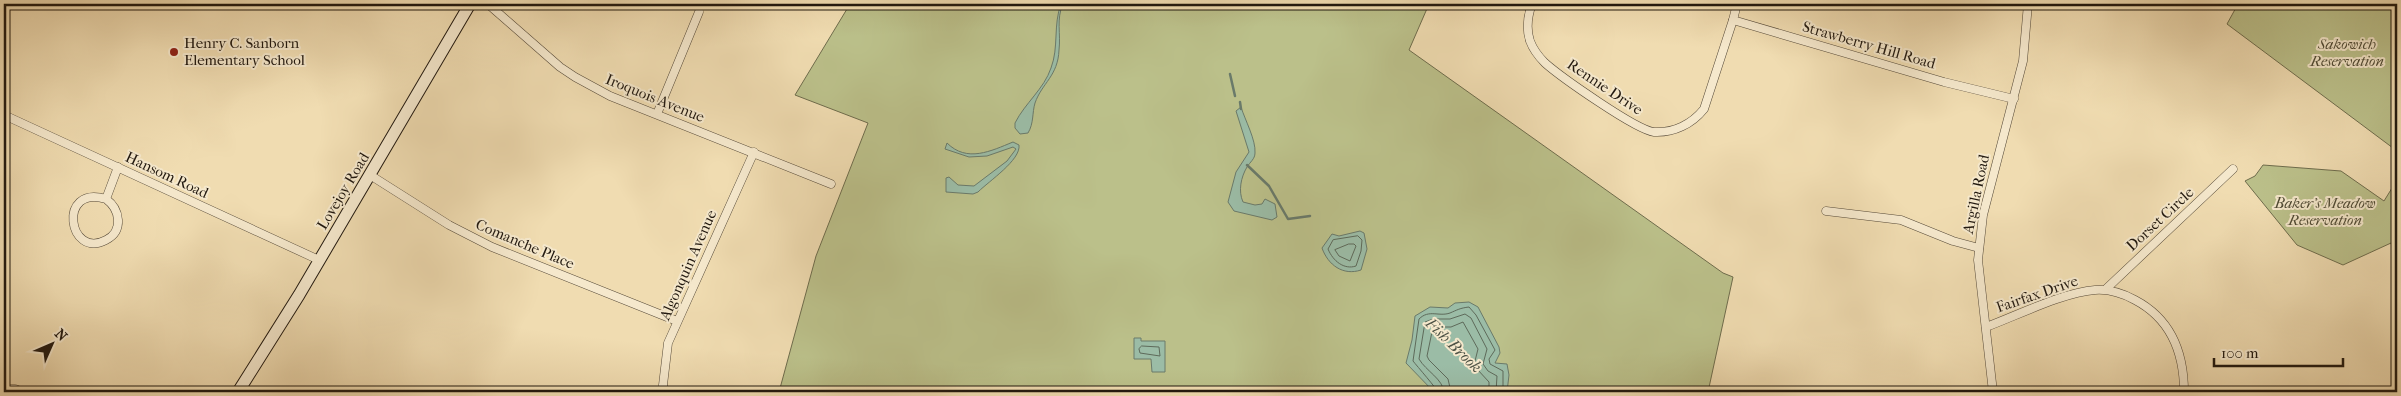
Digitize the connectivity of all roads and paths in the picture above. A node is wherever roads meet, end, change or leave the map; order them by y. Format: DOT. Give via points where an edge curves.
graph roads {
  1 [pos="470,4"];
  2 [pos="488,4"];
  3 [pos="1532,4"];
  4 [pos="1738,4"];
  5 [pos="2028,4"];
  6 [pos="699,12"];
  7 [pos="1733,20"];
  8 [pos="2014,99"];
  9 [pos="657,114"];
  10 [pos="5,117"];
  11 [pos="754,152"];
  12 [pos="118,167"];
  13 [pos="2233,169"];
  14 [pos="370,175"];
  15 [pos="831,184"];
  16 [pos="106,199"];
  17 [pos="1826,211"];
  18 [pos="1979,248"];
  19 [pos="319,260"];
  20 [pos="2106,289"];
  21 [pos="678,321"];
  22 [pos="1986,327"];
  23 [pos="4,389"];
  24 [pos="22,392"];
  25 [pos="238,392"];
  26 [pos="665,392"];
  27 [pos="1993,392"];
  28 [pos="2184,392"];
  1 -- 14 [label="main road, Lovejoy Road"];
  2 -- 9 [label="street, Iroquois Avenue" via="575,77 610,96"];
  3 -- 7 [label="street, Rennie Drive" via="1528,30 1540,57 1617,114 1644,130 1654,132 1685,126 1704,109"];
  4 -- 7 [label="street"];
  5 -- 8 [label="street, Argilla Road" via="2026,44"];
  6 -- 9 [label="street"];
  7 -- 8 [label="street, Strawberry Hill Road" via="1944,82"];
  8 -- 18 [label="street, Argilla Road" via="1983,215"];
  9 -- 11 [label="street, Iroquois Avenue"];
  10 -- 12 [label="street, Hansom Road"];
  11 -- 15 [label="street, Iroquois Avenue"];
  11 -- 21 [label="street, Algonquin Avenue"];
  12 -- 16 [label="street"];
  12 -- 19 [label="street, Hansom Road"];
  13 -- 20 [label="street, Dorset Circle"];
  14 -- 19 [label="main road, Lovejoy Road"];
  14 -- 21 [label="street, Comanche Place" via="492,247"];
  16 -- 16 [label="street" via="116,209 116,230 99,243 84,240 74,229 72,221 77,206 90,197"];
  17 -- 18 [label="street" via="1901,220"];
  18 -- 22 [label="street, Argilla Road"];
  19 -- 25 [label="main road, Lovejoy Road"];
  20 -- 22 [label="street, Fairfax Drive" via="2072,295"];
  20 -- 28 [label="street" via="2142,304 2168,327 2180,355"];
  21 -- 26 [label="street, Algonquin Avenue" via="668,343"];
  22 -- 27 [label="street, Argilla Road"];
  23 -- 24 [label="street"];
}
